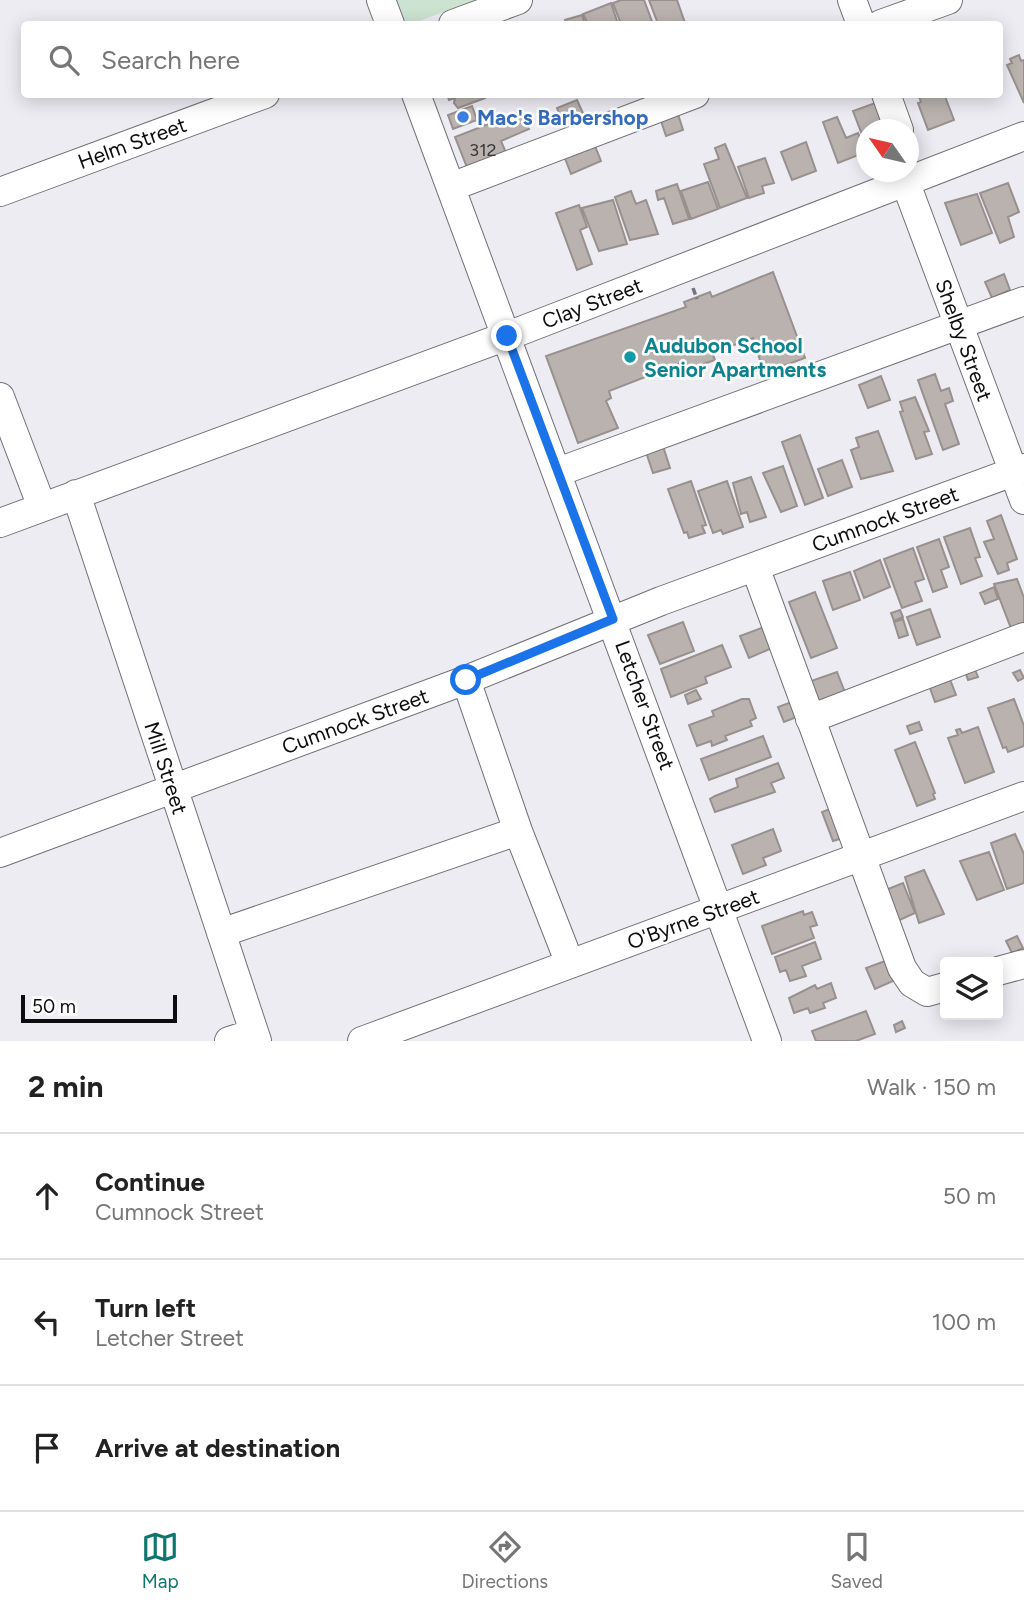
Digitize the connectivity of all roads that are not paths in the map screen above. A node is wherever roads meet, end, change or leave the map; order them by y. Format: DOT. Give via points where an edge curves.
graph roads {
  1 [pos="381,0"];
  2 [pos="518,0"];
  3 [pos="852,0"];
  4 [pos="948,0"];
  5 [pos="389,21"];
  6 [pos="461,21"];
  7 [pos="860,21"];
  8 [pos="889,21"];
  9 [pos="254,98"];
  10 [pos="418,98"];
  11 [pos="685,98"];
  12 [pos="887,98"];
  13 [pos="895,119"];
  14 [pos="1024,136"];
  15 [pos="919,168"];
  16 [pos="883,182"];
  17 [pos="913,182"];
  18 [pos="451,187"];
  19 [pos="0,192"];
  20 [pos="1024,301"];
  21 [pos="959,326"];
  22 [pos="507,336"];
  23 [pos="0,397"];
  24 [pos="1019,469"];
  25 [pos="558,472"];
  26 [pos="76,494"];
  27 [pos="1024,499"];
  28 [pos="41,507"];
  29 [pos="0,523"];
  30 [pos="755,567"];
  31 [pos="613,619"];
  32 [pos="1024,637"];
  33 [pos="466,680"];
  34 [pos="810,719"];
  35 [pos="173,789"];
  36 [pos="1024,796"];
  37 [pos="518,831"];
  38 [pos="0,853"];
  39 [pos="861,856"];
  40 [pos="719,909"];
  41 [pos="221,933"];
  42 [pos="570,964"];
  43 [pos="1024,964"];
  44 [pos="1003,970"];
  45 [pos="940,988"];
  46 [pos="247,1038"];
  47 [pos="362,1041"];
  48 [pos="767,1041"];
  1 -- 5 [label="street"];
  2 -- 6 [label="street"];
  3 -- 7 [label="street"];
  4 -- 8 [label="street"];
  9 -- 19 [label="street, Helm Street"];
  10 -- 18 [label="street, Letcher Street"];
  11 -- 18 [label="street"];
  12 -- 13 [label="street"];
  14 -- 15 [label="street, Clay Street"];
  16 -- 22 [label="street, Clay Street"];
  17 -- 21 [label="street, Shelby Street"];
  18 -- 22 [label="street, Letcher Street"];
  20 -- 21 [label="street"];
  21 -- 24 [label="street, Shelby Street"];
  21 -- 25 [label="street"];
  22 -- 25 [label="street, Letcher Street"];
  22 -- 26 [label="street, Clay Street"];
  23 -- 28 [label="street"];
  24 -- 27 [label="street, Shelby Street"];
  24 -- 30 [label="street, Cumnock Street"];
  25 -- 31 [label="street, Letcher Street"];
  26 -- 28 [label="street, Clay Street"];
  26 -- 35 [label="street, Mill Street"];
  28 -- 29 [label="street, Clay Street"];
  30 -- 31 [label="street, Cumnock Street"];
  30 -- 34 [label="street"];
  31 -- 33 [label="street, Cumnock Street"];
  31 -- 40 [label="street, Letcher Street"];
  32 -- 34 [label="street"];
  33 -- 35 [label="street, Cumnock Street"];
  33 -- 37 [label="street"];
  34 -- 39 [label="street"];
  35 -- 38 [label="street, Cumnock Street"];
  35 -- 41 [label="street, Mill Street"];
  36 -- 39 [label="street, O'Byrne Street"];
  37 -- 41 [label="street"];
  37 -- 42 [label="street"];
  39 -- 40 [label="street, O'Byrne Street"];
  39 -- 45 [label="street" via="902,968 912,983 928,992"];
  40 -- 42 [label="street, O'Byrne Street"];
  40 -- 48 [label="street, Letcher Street"];
  41 -- 46 [label="street, Mill Street"];
  42 -- 47 [label="street, O'Byrne Street"];
  43 -- 44 [label="street"];
}
